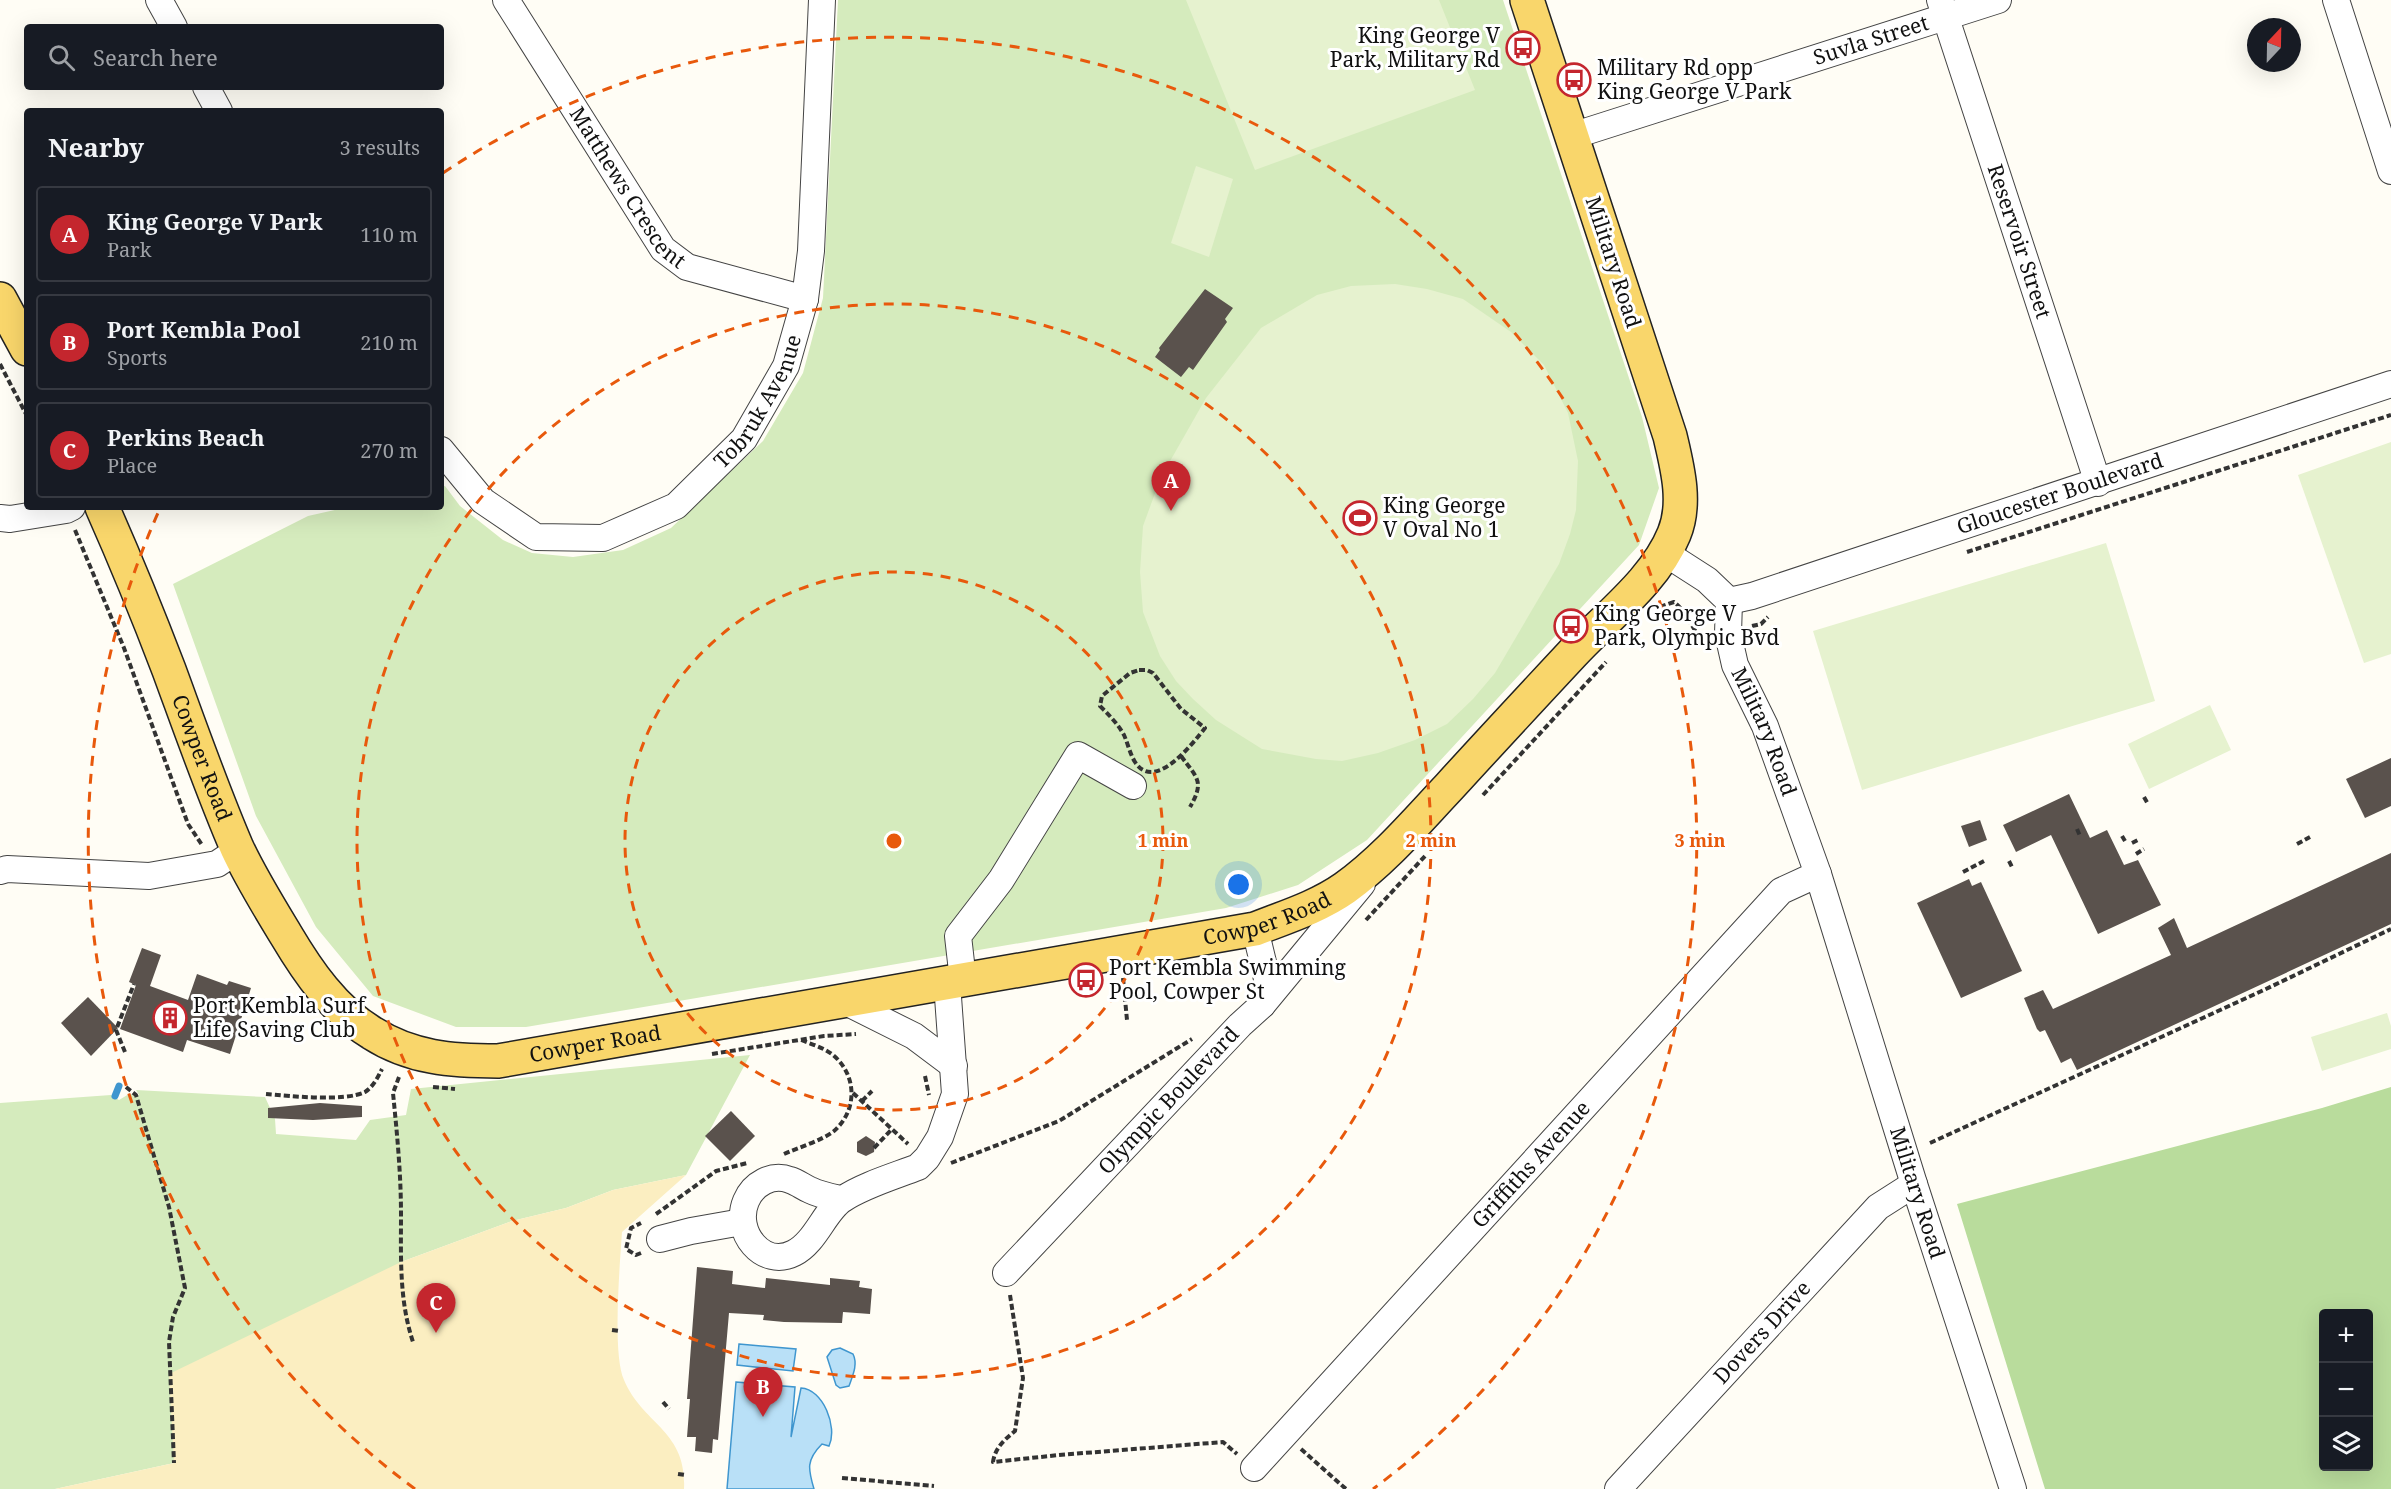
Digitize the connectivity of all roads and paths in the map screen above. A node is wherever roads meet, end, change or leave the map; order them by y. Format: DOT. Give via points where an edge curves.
graph roads {
  1 [pos="159,0"];
  2 [pos="506,0"];
  3 [pos="822,0"];
  4 [pos="1527,0"];
  5 [pos="1998,0"];
  6 [pos="2336,0"];
  7 [pos="1943,9"];
  8 [pos="172,24"];
  9 [pos="208,90"];
  10 [pos="217,108"];
  11 [pos="1572,136"];
  12 [pos="2391,171"];
  13 [pos="0,299"];
  14 [pos="805,299"];
  15 [pos="24,343"];
  16 [pos="0,364"];
  17 [pos="2391,384"];
  18 [pos="24,410"];
  19 [pos="2391,415"];
  20 [pos="444,454"];
  21 [pos="2098,483"];
  22 [pos="66,510"];
  23 [pos="103,510"];
  24 [pos="0,518"];
  25 [pos="1665,553"];
  26 [pos="1960,555"];
  27 [pos="1729,601"];
  28 [pos="1656,609"];
  29 [pos="1770,615"];
  30 [pos="1761,624"];
  31 [pos="1700,638"];
  32 [pos="1608,660"];
  33 [pos="1181,756"];
  34 [pos="1132,786"];
  35 [pos="2144,797"];
  36 [pos="1480,798"];
  37 [pos="2148,804"];
  38 [pos="1190,807"];
  39 [pos="2077,829"];
  40 [pos="2080,836"];
  41 [pos="2122,836"];
  42 [pos="2310,837"];
  43 [pos="2138,840"];
  44 [pos="2125,841"];
  45 [pos="2132,843"];
  46 [pos="2297,844"];
  47 [pos="1391,849"];
  48 [pos="1432,849"];
  49 [pos="2144,849"];
  50 [pos="238,850"];
  51 [pos="2136,854"];
  52 [pos="1984,861"];
  53 [pos="2009,861"];
  54 [pos="2013,869"];
  55 [pos="0,871"];
  56 [pos="1963,872"];
  57 [pos="1818,874"];
  58 [pos="1359,927"];
  59 [pos="1255,928"];
  60 [pos="2391,928"];
  61 [pos="1121,973"];
  62 [pos="955,982"];
  63 [pos="134,984"];
  64 [pos="842,1000"];
  65 [pos="1262,1005"];
  66 [pos="1127,1020"];
  67 [pos="1201,1034"];
  68 [pos="862,1035"];
  69 [pos="125,1052"];
  70 [pos="954,1066"];
  71 [pos="920,1068"];
  72 [pos="382,1069"];
  73 [pos="399,1077"];
  74 [pos="126,1087"];
  75 [pos="872,1091"];
  76 [pos="853,1093"];
  77 [pos="266,1094"];
  78 [pos="929,1098"];
  79 [pos="862,1101"];
  80 [pos="892,1129"];
  81 [pos="915,1138"];
  82 [pos="1930,1143"];
  83 [pos="874,1148"];
  84 [pos="773,1156"];
  85 [pos="752,1162"];
  86 [pos="940,1167"];
  87 [pos="1914,1184"];
  88 [pos="841,1199"];
  89 [pos="742,1222"];
  90 [pos="631,1228"];
  91 [pos="660,1239"];
  92 [pos="1006,1273"];
  93 [pos="612,1330"];
  94 [pos="619,1331"];
  95 [pos="413,1342"];
  96 [pos="663,1402"];
  97 [pos="669,1409"];
  98 [pos="1313,1460"];
  99 [pos="174,1463"];
  100 [pos="1254,1468"];
  101 [pos="678,1474"];
  102 [pos="685,1475"];
  103 [pos="842,1478"];
  104 [pos="934,1486"];
  105 [pos="2011,1488"];
  106 [pos="1346,1489"];
  107 [pos="1618,1489"];
  1 -- 8 [label="street"];
  2 -- 14 [label="street, Matthews Crescent" via="663,249 687,267"];
  3 -- 14 [label="street, Tobruk Avenue" via="811,251"];
  4 -- 11 [label="main road, Military Road"];
  5 -- 7 [label="street, Suvla Street"];
  6 -- 12 [label="street"];
  7 -- 11 [label="street, Suvla Street"];
  7 -- 21 [label="street, Reservoir Street"];
  9 -- 10 [label="street"];
  11 -- 25 [label="main road, Military Road" via="1677,463 1680,510"];
  13 -- 15 [label="main road"];
  14 -- 20 [label="street, Tobruk Avenue" via="786,366 744,439 676,506 603,538 536,537 483,501"];
  16 -- 18 [label="path"];
  17 -- 21 [label="street, Gloucester Boulevard"];
  19 -- 26 [label="path"];
  21 -- 27 [label="street, Gloucester Boulevard"];
  22 -- 24 [label="street"];
  23 -- 50 [label="main road, Cowper Road" via="145,607"];
  25 -- 27 [label="street" via="1707,580"];
  25 -- 47 [label="main road, Olympic Boulevard"];
  27 -- 57 [label="street, Military Road" via="1728,634 1735,665 1765,726"];
  28 -- 31 [label="path" via="1674,602"];
  29 -- 30 [label="path"];
  32 -- 36 [label="path"];
  33 -- 33 [label="path" via="1163,769 1144,770 1136,764 1116,722 1100,706 1102,696 1130,673 1154,673 1181,709 1205,728"];
  33 -- 38 [label="path" via="1199,783"];
  34 -- 62 [label="street" via="1078,755 1001,880 958,936"];
  35 -- 37 [label="path"];
  39 -- 40 [label="path"];
  41 -- 44 [label="path"];
  42 -- 46 [label="path"];
  43 -- 45 [label="path"];
  47 -- 59 [label="main road, Cowper Road" via="1328,899"];
  47 -- 65 [label="street, Olympic Boulevard"];
  48 -- 58 [label="path"];
  49 -- 51 [label="path"];
  50 -- 55 [label="street" via="217,864 149,876"];
  50 -- 64 [label="main road, Cowper Road" via="268,907 326,992 372,1033 426,1056 454,1061 498,1061"];
  52 -- 56 [label="path"];
  53 -- 54 [label="path"];
  57 -- 87 [label="street, Military Road"];
  57 -- 100 [label="street, Griffiths Avenue" via="1781,891"];
  59 -- 62 [label="main road, Cowper Road"];
  59 -- 65 [label="street" via="1268,983"];
  60 -- 82 [label="path"];
  61 -- 66 [label="path"];
  62 -- 64 [label="main road, Cowper Road"];
  62 -- 70 [label="street"];
  63 -- 69 [label="path" via="116,1030"];
  64 -- 70 [label="street" via="914,1036"];
  65 -- 92 [label="street, Olympic Boulevard"];
  67 -- 86 [label="path" via="1059,1121"];
  68 -- 76 [label="path" via="799,1040 833,1055 842,1064"];
  70 -- 88 [label="street" via="955,1094 940,1137 927,1158 918,1167"];
  71 -- 78 [label="path"];
  72 -- 77 [label="path" via="365,1092 314,1098"];
  73 -- 95 [label="path" via="393,1094 401,1262 405,1317"];
  74 -- 99 [label="path" via="136,1095 170,1207 185,1288 172,1317 169,1342"];
  75 -- 79 [label="path"];
  76 -- 79 [label="path"];
  76 -- 84 [label="path" via="843,1122 832,1133"];
  79 -- 80 [label="path"];
  80 -- 81 [label="path" via="909,1145"];
  80 -- 83 [label="path"];
  85 -- 90 [label="path" via="716,1171 670,1206"];
  87 -- 105 [label="street, Military Road"];
  87 -- 107 [label="street, Dovers Drive" via="1878,1207"];
  88 -- 89 [label="street" via="789,1179 773,1178 749,1194"];
  88 -- 89 [label="street" via="805,1244 788,1255 777,1256 755,1246"];
  89 -- 91 [label="street"];
  92 -- 100 [label="path" via="1023,1378 1016,1431 995,1452 993,1462 1223,1442"];
  93 -- 94 [label="path"];
  96 -- 97 [label="path"];
  98 -- 106 [label="path"];
  101 -- 102 [label="path"];
  103 -- 104 [label="path"];
}
